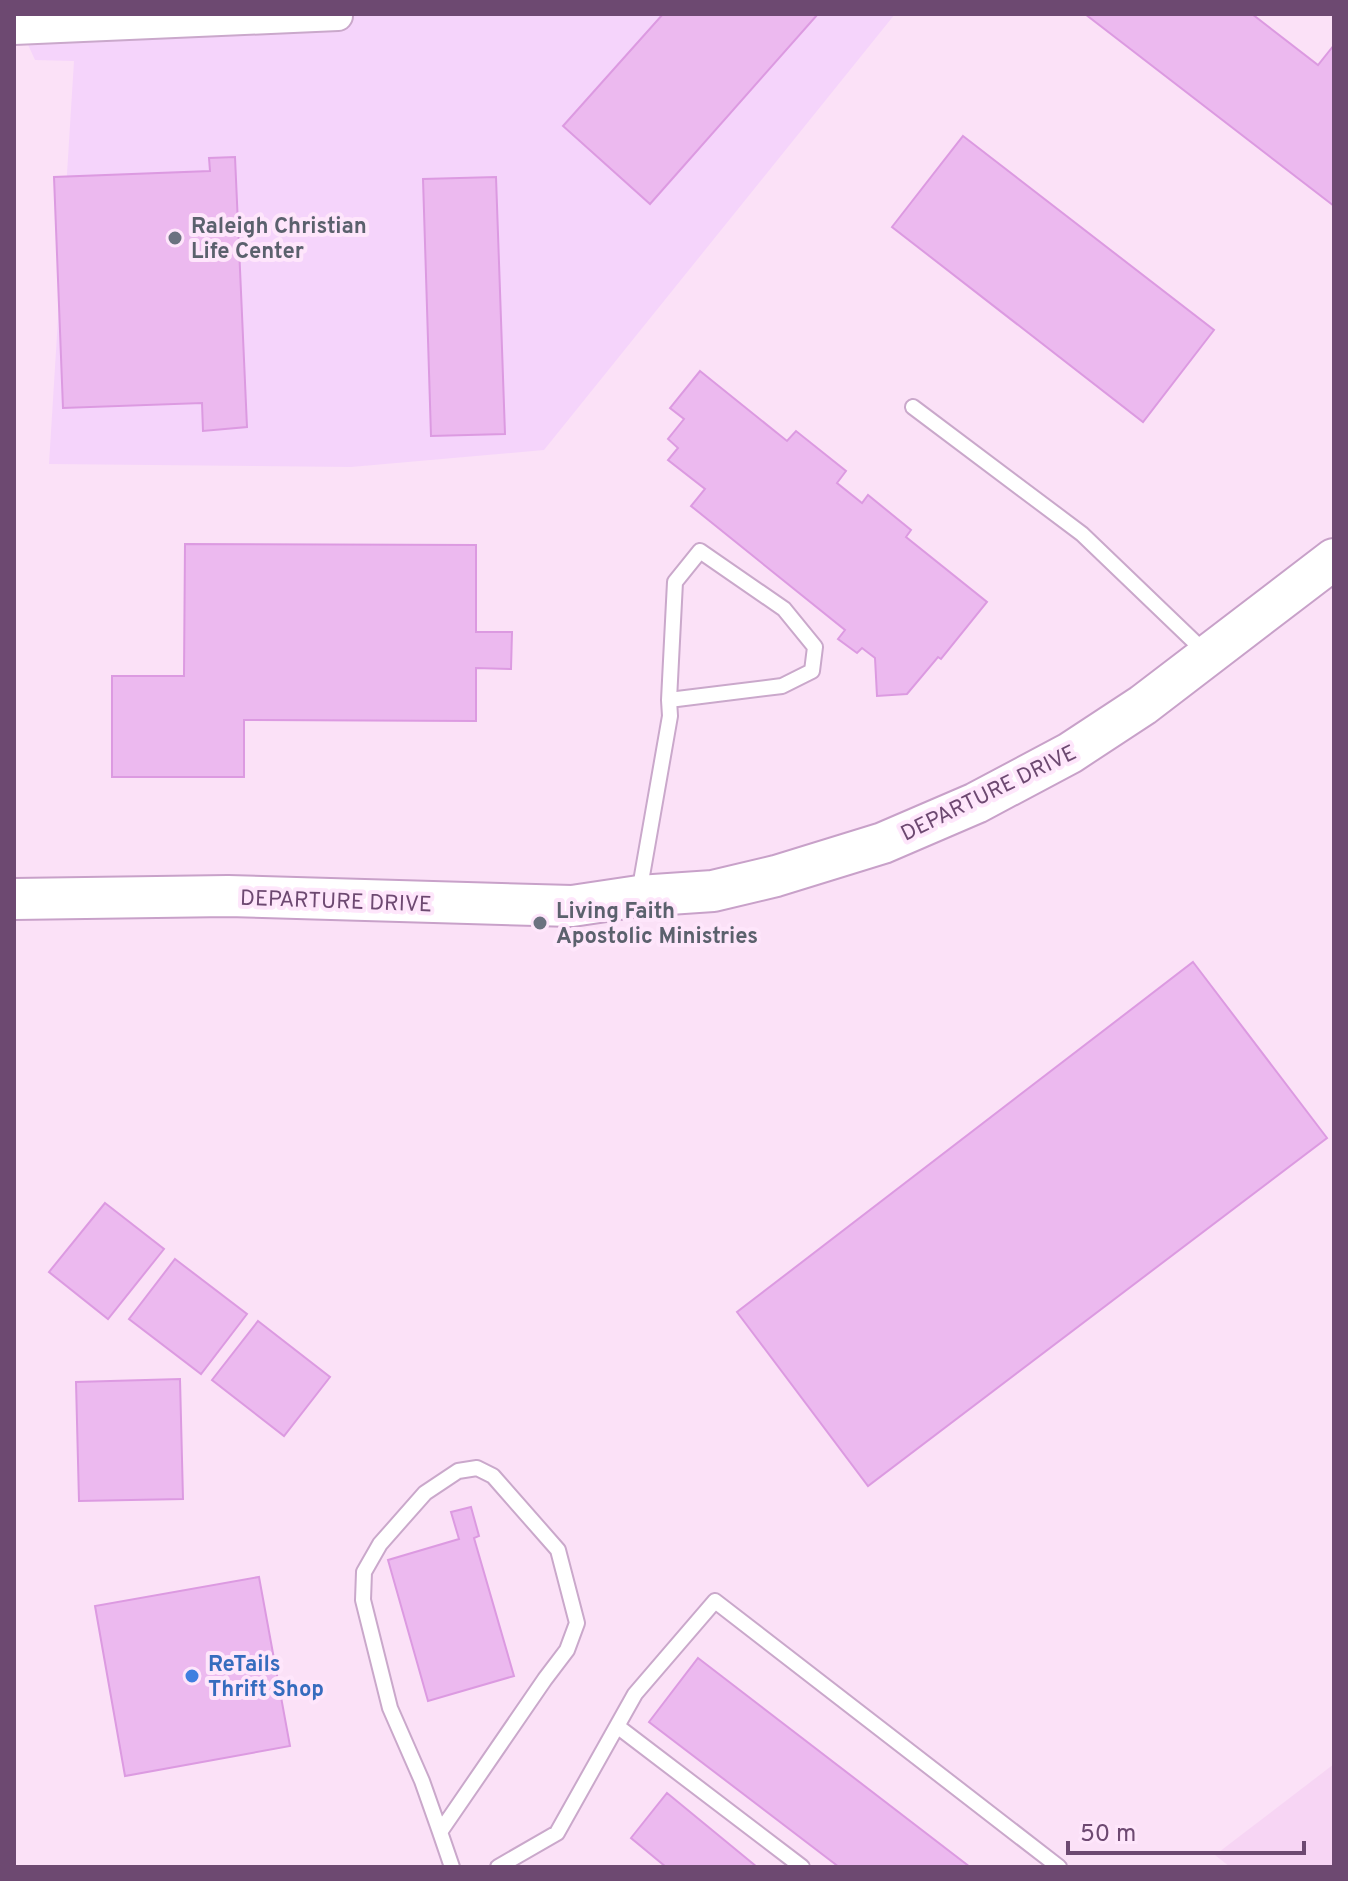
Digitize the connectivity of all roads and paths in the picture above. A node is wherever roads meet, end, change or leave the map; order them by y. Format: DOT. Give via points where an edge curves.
graph roads {
  1 [pos="338,16"];
  2 [pos="14,30"];
  3 [pos="913,407"];
  4 [pos="1334,559"];
  5 [pos="1208,655"];
  6 [pos="669,700"];
  7 [pos="639,896"];
  8 [pos="14,899"];
  9 [pos="617,1726"];
  10 [pos="440,1832"];
  11 [pos="452,1867"];
  12 [pos="498,1867"];
  13 [pos="802,1867"];
  14 [pos="1059,1867"];
  1 -- 2 [label="street"];
  3 -- 5 [label="lane" via="1082,534"];
  4 -- 5 [label="street, DEPARTURE DRIVE"];
  5 -- 7 [label="street, DEPARTURE DRIVE" via="1070,753 976,803 883,843 713,891"];
  6 -- 6 [label="lane" via="782,686 812,671 815,647 784,609 700,551 675,582"];
  6 -- 7 [label="lane"];
  7 -- 8 [label="street, DEPARTURE DRIVE" via="572,906 228,896"];
  9 -- 12 [label="lane" via="557,1833"];
  9 -- 13 [label="lane"];
  9 -- 14 [label="lane" via="635,1694 715,1601"];
  10 -- 10 [label="lane" via="390,1708 363,1600 364,1572 380,1544 425,1493 458,1471 477,1468 493,1476 558,1550 577,1623 567,1650"];
  10 -- 11 [label="lane"];
}
